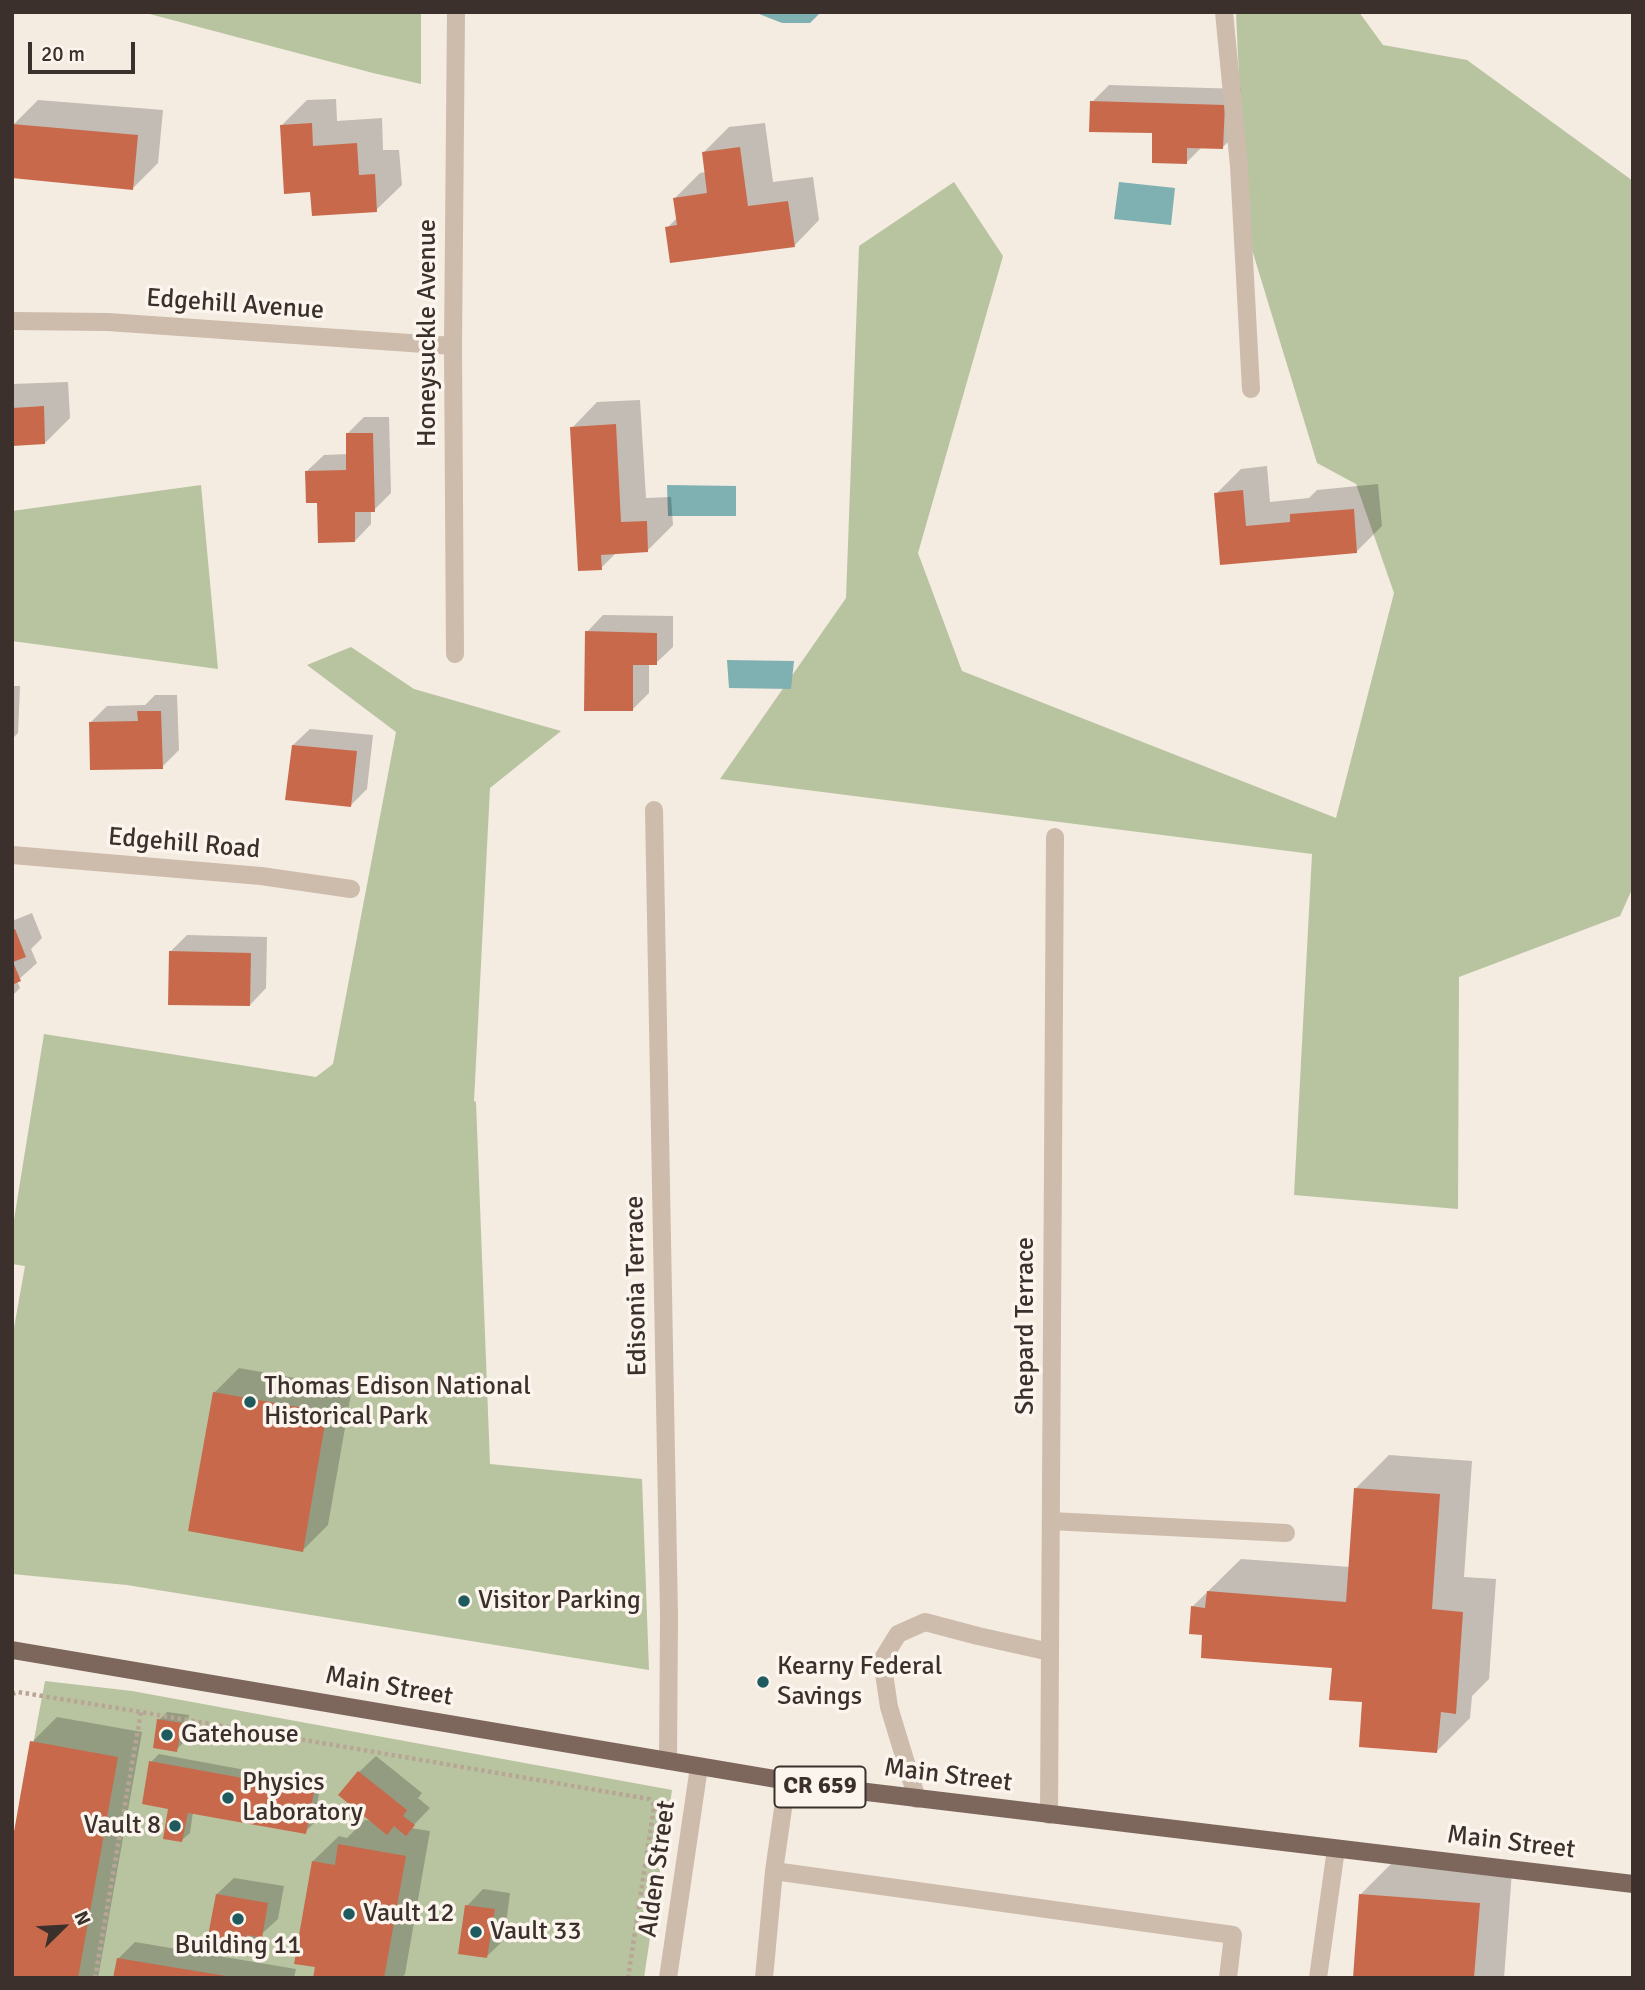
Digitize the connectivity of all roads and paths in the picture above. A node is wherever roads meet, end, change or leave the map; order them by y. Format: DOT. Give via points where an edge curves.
graph roads {
  1 [pos="456,12"];
  2 [pos="1224,12"];
  3 [pos="12,321"];
  4 [pos="453,346"];
  5 [pos="1251,389"];
  6 [pos="455,654"];
  7 [pos="654,810"];
  8 [pos="1055,837"];
  9 [pos="12,855"];
  10 [pos="351,889"];
  11 [pos="1051,1521"];
  12 [pos="1286,1533"];
  13 [pos="12,1650"];
  14 [pos="1050,1652"];
  15 [pos="12,1694"];
  16 [pos="141,1712"];
  17 [pos="668,1761"];
  18 [pos="699,1767"];
  19 [pos="787,1782"];
  20 [pos="917,1799"];
  21 [pos="1049,1815"];
  22 [pos="1336,1849"];
  23 [pos="774,1871"];
  24 [pos="1633,1884"];
  25 [pos="95,1978"];
  26 [pos="628,1978"];
  27 [pos="668,1978"];
  28 [pos="764,1978"];
  29 [pos="1228,1978"];
  30 [pos="1318,1978"];
  1 -- 4 [label="street, Honeysuckle Avenue"];
  2 -- 5 [label="street" via="1239,166"];
  3 -- 4 [label="street, Edgehill Avenue" via="108,322"];
  4 -- 6 [label="street, Honeysuckle Avenue"];
  7 -- 17 [label="street, Edisonia Terrace"];
  8 -- 11 [label="street, Shepard Terrace"];
  9 -- 10 [label="street, Edgehill Road" via="261,876"];
  11 -- 12 [label="street"];
  11 -- 14 [label="street, Shepard Terrace"];
  13 -- 17 [label="main road, Main Street / CR 659"];
  14 -- 20 [label="street" via="925,1622 898,1634 882,1660 889,1707"];
  14 -- 21 [label="street, Shepard Terrace"];
  15 -- 16 [label="path"];
  16 -- 25 [label="path"];
  16 -- 26 [label="path" via="649,1799 654,1805"];
  17 -- 18 [label="main road, Main Street / CR 659"];
  18 -- 19 [label="main road, Main Street / CR 659"];
  18 -- 27 [label="street, Alden Street"];
  19 -- 20 [label="main road, Main Street / CR 659"];
  19 -- 23 [label="street"];
  20 -- 21 [label="main road, Main Street / CR 659"];
  21 -- 22 [label="main road, Main Street / CR 659"];
  22 -- 24 [label="main road, Main Street / CR 659"];
  22 -- 30 [label="street"];
  23 -- 28 [label="street"];
  23 -- 29 [label="street" via="1233,1935"];
}
